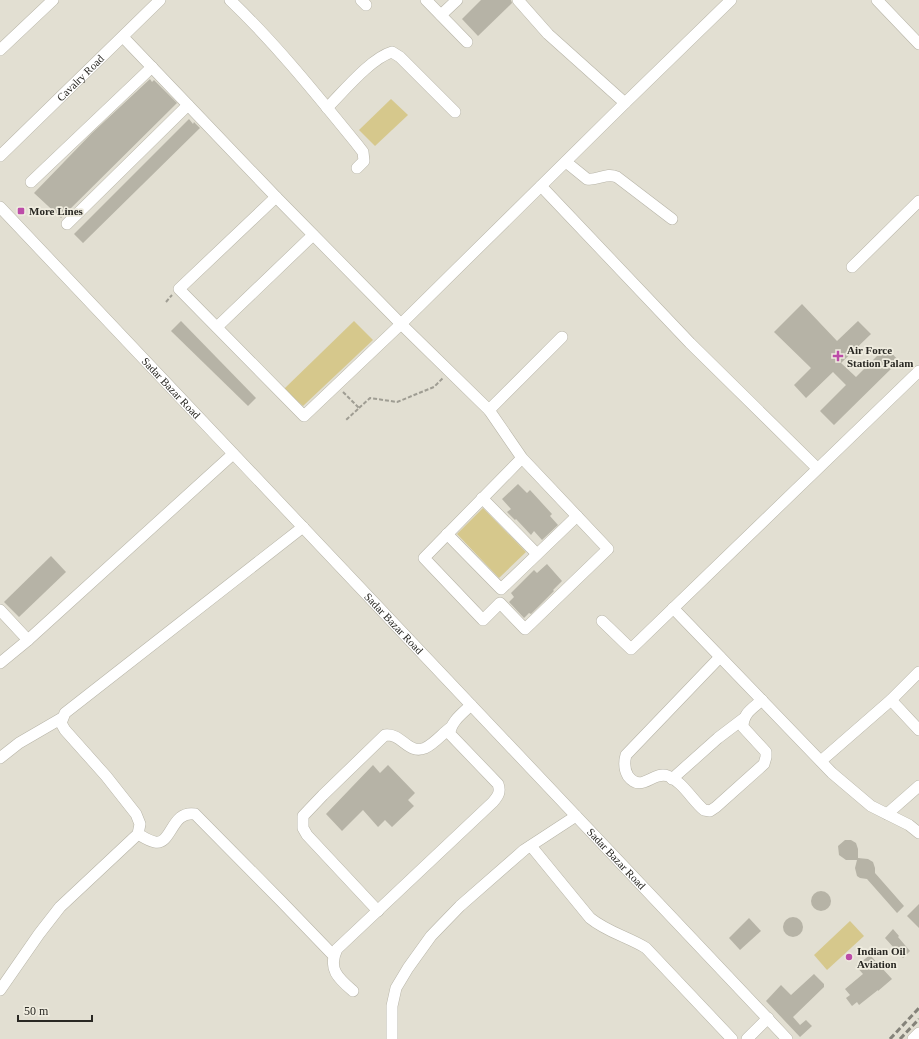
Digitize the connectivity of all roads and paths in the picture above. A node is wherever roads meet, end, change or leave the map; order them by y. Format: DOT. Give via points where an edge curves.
graph roads {
  1 [pos="53,0"];
  2 [pos="160,0"];
  3 [pos="230,0"];
  4 [pos="426,0"];
  5 [pos="457,0"];
  6 [pos="518,0"];
  7 [pos="731,0"];
  8 [pos="877,0"];
  9 [pos="441,15"];
  10 [pos="123,37"];
  11 [pos="467,42"];
  12 [pos="919,44"];
  13 [pos="0,50"];
  14 [pos="152,67"];
  15 [pos="625,102"];
  16 [pos="188,105"];
  17 [pos="327,108"];
  18 [pos="455,112"];
  19 [pos="0,156"];
  20 [pos="566,162"];
  21 [pos="357,168"];
  22 [pos="31,182"];
  23 [pos="541,186"];
  24 [pos="276,197"];
  25 [pos="919,201"];
  26 [pos="0,207"];
  27 [pos="672,219"];
  28 [pos="67,224"];
  29 [pos="313,235"];
  30 [pos="852,267"];
  31 [pos="401,324"];
  32 [pos="217,327"];
  33 [pos="562,337"];
  34 [pos="919,372"];
  35 [pos="449,373"];
  36 [pos="337,385"];
  37 [pos="359,408"];
  38 [pos="489,410"];
  39 [pos="346,420"];
  40 [pos="233,454"];
  41 [pos="522,458"];
  42 [pos="817,468"];
  43 [pos="482,498"];
  44 [pos="577,516"];
  45 [pos="302,527"];
  46 [pos="447,534"];
  47 [pos="537,554"];
  48 [pos="501,589"];
  49 [pos="500,603"];
  50 [pos="673,608"];
  51 [pos="0,610"];
  52 [pos="602,621"];
  53 [pos="28,640"];
  54 [pos="720,658"];
  55 [pos="0,663"];
  56 [pos="919,672"];
  57 [pos="762,700"];
  58 [pos="891,700"];
  59 [pos="471,705"];
  60 [pos="62,718"];
  61 [pos="743,719"];
  62 [pos="450,728"];
  63 [pos="919,730"];
  64 [pos="0,758"];
  65 [pos="821,761"];
  66 [pos="672,779"];
  67 [pos="919,786"];
  68 [pos="887,814"];
  69 [pos="576,816"];
  70 [pos="138,834"];
  71 [pos="919,834"];
  72 [pos="531,846"];
  73 [pos="378,912"];
  74 [pos="334,956"];
  75 [pos="0,990"];
  76 [pos="353,991"];
  77 [pos="768,1018"];
  78 [pos="919,1033"];
  79 [pos="392,1039"];
  80 [pos="732,1039"];
  81 [pos="748,1039"];
  82 [pos="787,1039"];
  83 [pos="913,1039"];
  1 -- 13 [label="street"];
  2 -- 10 [label="street, Cavalry Road"];
  3 -- 17 [label="street"];
  4 -- 9 [label="street"];
  5 -- 9 [label="street"];
  6 -- 15 [label="street" via="548,34"];
  7 -- 15 [label="street"];
  8 -- 12 [label="street"];
  9 -- 11 [label="street"];
  10 -- 14 [label="street"];
  10 -- 19 [label="street, Cavalry Road"];
  14 -- 16 [label="street"];
  14 -- 22 [label="street"];
  15 -- 20 [label="street"];
  16 -- 24 [label="street"];
  16 -- 28 [label="street"];
  17 -- 18 [label="street" via="373,62 382,55 392,52 400,56"];
  17 -- 21 [label="street" via="363,152 364,161"];
  20 -- 23 [label="street"];
  20 -- 27 [label="street" via="587,179 608,175 617,177"];
  23 -- 31 [label="street"];
  23 -- 42 [label="street" via="690,343"];
  24 -- 29 [label="street"];
  24 -- 32 [label="street" via="179,289"];
  25 -- 30 [label="street"];
  26 -- 40 [label="street, Sadar Bazar Road"];
  29 -- 31 [label="street"];
  29 -- 32 [label="street"];
  31 -- 35 [label="street"];
  31 -- 36 [label="street"];
  32 -- 36 [label="street" via="304,416"];
  33 -- 38 [label="street"];
  34 -- 42 [label="street"];
  35 -- 37 [label="path" via="434,387 397,402 370,398"];
  35 -- 38 [label="street"];
  36 -- 37 [label="path"];
  37 -- 39 [label="path"];
  38 -- 41 [label="street"];
  40 -- 45 [label="street, Sadar Bazar Road"];
  40 -- 53 [label="street"];
  41 -- 43 [label="street"];
  41 -- 44 [label="street"];
  42 -- 50 [label="street"];
  43 -- 46 [label="street"];
  43 -- 47 [label="street"];
  44 -- 47 [label="street"];
  44 -- 49 [label="street" via="608,549 526,629"];
  45 -- 59 [label="street, Sadar Bazar Road"];
  45 -- 60 [label="street" via="77,703"];
  46 -- 48 [label="street"];
  46 -- 49 [label="street" via="424,558 483,620"];
  47 -- 48 [label="street"];
  48 -- 49 [label="street"];
  50 -- 52 [label="street" via="631,649"];
  50 -- 54 [label="street"];
  51 -- 53 [label="street"];
  53 -- 55 [label="street"];
  54 -- 57 [label="street"];
  54 -- 66 [label="street" via="626,755 625,769 635,782 646,782 661,775"];
  56 -- 58 [label="street"];
  57 -- 61 [label="street"];
  57 -- 65 [label="street"];
  58 -- 63 [label="street"];
  58 -- 65 [label="street"];
  59 -- 62 [label="street"];
  59 -- 69 [label="street, Sadar Bazar Road"];
  60 -- 64 [label="street" via="19,743"];
  60 -- 70 [label="street" via="61,723 65,730 136,814 140,824"];
  61 -- 66 [label="street"];
  61 -- 66 [label="street" via="743,727 766,752 764,764 716,807 710,811 704,810"];
  62 -- 73 [label="street" via="452,738 498,784 498,796"];
  62 -- 73 [label="street" via="420,750 414,750 396,736 385,735 303,816 303,828 307,835"];
  65 -- 68 [label="street" via="871,806"];
  67 -- 68 [label="street"];
  68 -- 71 [label="street" via="909,825"];
  69 -- 72 [label="street"];
  69 -- 77 [label="street, Sadar Bazar Road"];
  70 -- 74 [label="street" via="161,842 184,814 195,814"];
  70 -- 75 [label="street" via="60,907 38,934"];
  72 -- 79 [label="street" via="460,906 431,936 396,988 392,1006"];
  72 -- 80 [label="street" via="590,918 599,926 646,948"];
  73 -- 74 [label="street" via="344,942"];
  74 -- 76 [label="street" via="334,971"];
  77 -- 81 [label="street"];
  77 -- 82 [label="street, Sadar Bazar Road"];
  78 -- 83 [label="street"];
}
